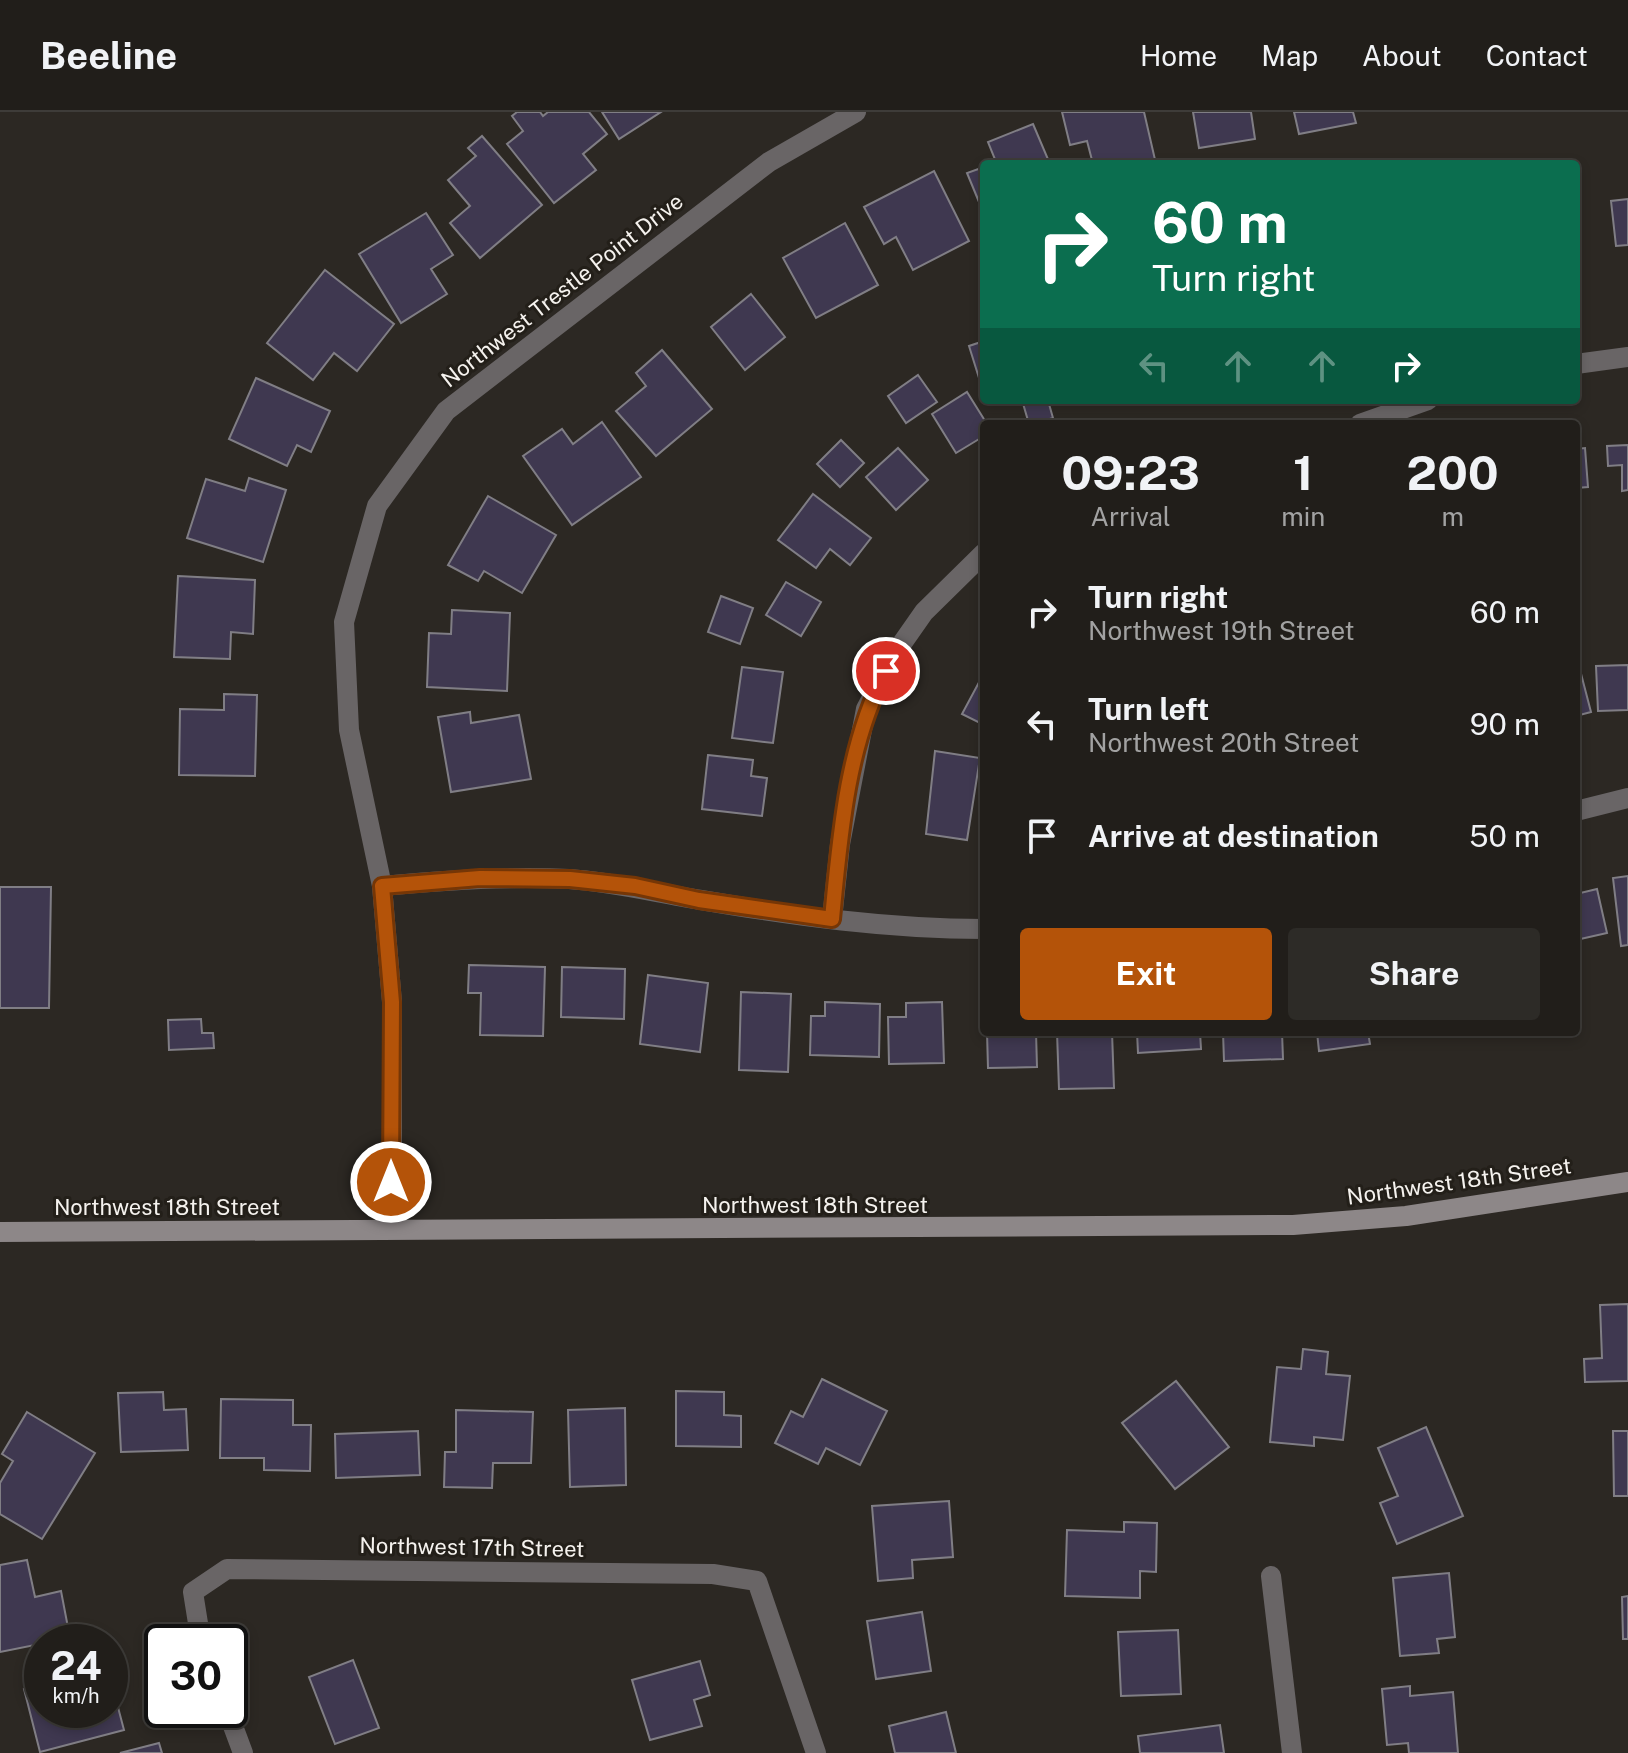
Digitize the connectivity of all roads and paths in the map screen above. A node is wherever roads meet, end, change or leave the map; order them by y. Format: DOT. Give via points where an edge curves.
graph roads {
  1 [pos="856,112"];
  2 [pos="1628,357"];
  3 [pos="1580,363"];
  4 [pos="1417,404"];
  5 [pos="1371,420"];
  6 [pos="980,557"];
  7 [pos="1628,798"];
  8 [pos="1580,810"];
  9 [pos="382,886"];
  10 [pos="832,919"];
  11 [pos="980,929"];
  12 [pos="1628,1182"];
  13 [pos="392,1229"];
  14 [pos="0,1232"];
  15 [pos="1271,1576"];
  16 [pos="198,1624"];
  17 [pos="234,1728"];
  18 [pos="243,1753"];
  19 [pos="816,1753"];
  20 [pos="1292,1753"];
  1 -- 9 [label="street, Northwest Trestle Point Drive" via="769,162 446,411 377,506 344,622 349,730"];
  2 -- 3 [label="street"];
  4 -- 5 [label="street"];
  6 -- 10 [label="street" via="924,612 866,709 840,844"];
  7 -- 8 [label="street"];
  9 -- 10 [label="street" via="480,878 570,879"];
  9 -- 13 [label="street, Northwest Trestle Point Drive" via="392,1002"];
  10 -- 11 [label="street"];
  12 -- 13 [label="street, Northwest 18th Street" via="1406,1216 1293,1225"];
  13 -- 14 [label="street, Northwest 18th Street"];
  15 -- 20 [label="street"];
  16 -- 19 [label="street, Northwest 17th Street" via="193,1592 227,1569 713,1574 757,1581"];
  17 -- 18 [label="street"];
}
